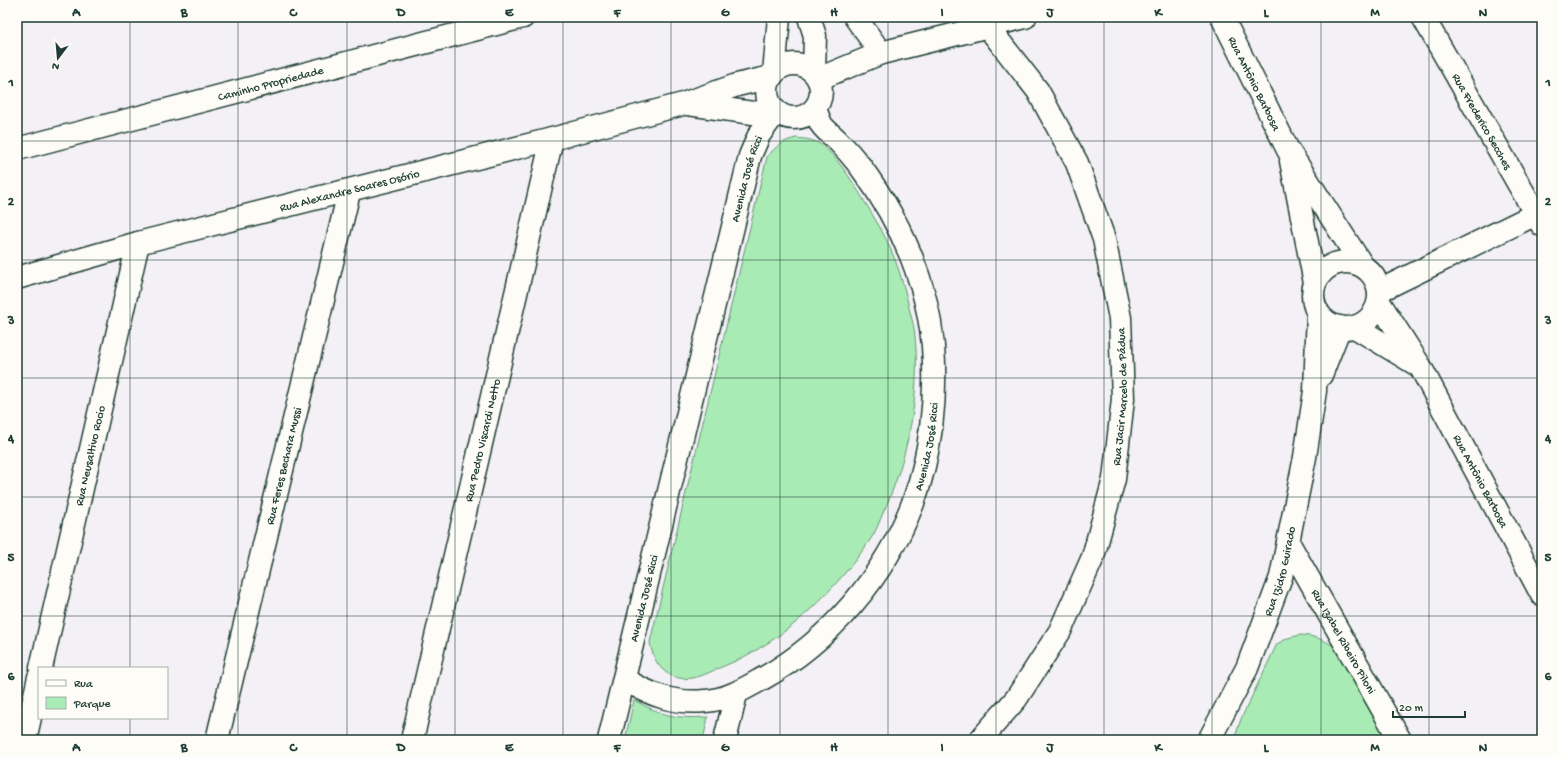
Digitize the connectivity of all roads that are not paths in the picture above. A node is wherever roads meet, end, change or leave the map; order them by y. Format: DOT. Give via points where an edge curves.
graph roads {
  1 [pos="523,17"];
  2 [pos="779,17"];
  3 [pos="809,17"];
  4 [pos="855,17"];
  5 [pos="1025,17"];
  6 [pos="1222,17"];
  7 [pos="1423,17"];
  8 [pos="497,20"];
  9 [pos="988,27"];
  10 [pos="882,53"];
  11 [pos="772,75"];
  12 [pos="821,85"];
  13 [pos="683,104"];
  14 [pos="775,111"];
  15 [pos="552,139"];
  16 [pos="17,149"];
  17 [pos="1288,150"];
  18 [pos="349,192"];
  19 [pos="1540,217"];
  20 [pos="138,243"];
  21 [pos="1362,266"];
  22 [pos="17,278"];
  23 [pos="1315,283"];
  24 [pos="1379,297"];
  25 [pos="1318,312"];
  26 [pos="1348,327"];
  27 [pos="1420,366"];
  28 [pos="1315,391"];
  29 [pos="1288,542"];
  30 [pos="1542,594"];
  31 [pos="41,667"];
  32 [pos="624,678"];
  33 [pos="38,682"];
  34 [pos="736,694"];
  35 [pos="25,740"];
  36 [pos="217,740"];
  37 [pos="412,740"];
  38 [pos="609,740"];
  39 [pos="725,740"];
  40 [pos="980,740"];
  41 [pos="1209,740"];
  42 [pos="1400,740"];
  1 -- 8 [label="street, Caminho Propriedade"];
  2 -- 11 [label="street"];
  3 -- 12 [label="street" via="815,36"];
  4 -- 10 [label="street"];
  5 -- 9 [label="street"];
  6 -- 17 [label="street, Rua Antônio Barbosa"];
  7 -- 19 [label="street, Rua Frederico Secches"];
  8 -- 16 [label="street, Caminho Propriedade"];
  9 -- 10 [label="street"];
  9 -- 40 [label="street, Rua Jacir Marcelo de Pádua" via="1038,91 1077,163 1104,239 1120,318 1123,399 1114,480 1093,557 1060,631 1016,699"];
  10 -- 12 [label="street"];
  11 -- 12 [label="street" via="789,64 798,64 807,67"];
  11 -- 13 [label="street, Rua Alexandre Soares Osório"];
  11 -- 14 [label="street" via="766,90 767,98"];
  12 -- 14 [label="street" via="808,115 797,119 786,118"];
  12 -- 34 [label="street, Avenida José Ricci" via="822,124 848,152 880,194 906,242 923,292 933,345 934,398 928,451 913,502 890,551 860,595 824,634 782,668"];
  13 -- 14 [label="street, Rua Alexandre Soares Osório" via="753,114"];
  13 -- 15 [label="street, Rua Alexandre Soares Osório"];
  14 -- 32 [label="street, Avenida José Ricci" via="759,135 750,156"];
  15 -- 18 [label="street, Rua Alexandre Soares Osório"];
  15 -- 37 [label="street, Rua Pedro Viscardi Netto"];
  17 -- 21 [label="street, Rua Antônio Barbosa"];
  17 -- 23 [label="street, Rua Antônio Barbosa"];
  18 -- 20 [label="street, Rua Alexandre Soares Osório"];
  18 -- 36 [label="street, Rua Feres Bechara Mussi"];
  19 -- 24 [label="street"];
  20 -- 22 [label="street, Rua Alexandre Soares Osório"];
  20 -- 31 [label="street, Rua Neusaltivo Rocio"];
  21 -- 23 [label="street" via="1351,262 1329,266"];
  21 -- 24 [label="street" via="1376,281"];
  23 -- 25 [label="street" via="1314,303"];
  24 -- 26 [label="street" via="1374,313 1366,322"];
  24 -- 27 [label="street, Rua Antônio Barbosa"];
  25 -- 26 [label="street" via="1327,322"];
  25 -- 28 [label="street, Rua Izidro Guirado"];
  26 -- 27 [label="street"];
  26 -- 28 [label="street, Rua Izidro Guirado"];
  27 -- 30 [label="street, Rua Antônio Barbosa"];
  28 -- 29 [label="street, Rua Izidro Guirado"];
  29 -- 41 [label="street, Rua Izidro Guirado" via="1281,577 1247,668"];
  29 -- 42 [label="street, Rua Izabel Ribeiro Piloni"];
  32 -- 34 [label="street, Avenida José Ricci" via="645,692 675,701 706,702"];
  32 -- 38 [label="street, Avenida José Ricci"];
  33 -- 35 [label="street"];
  34 -- 39 [label="street"];
}
